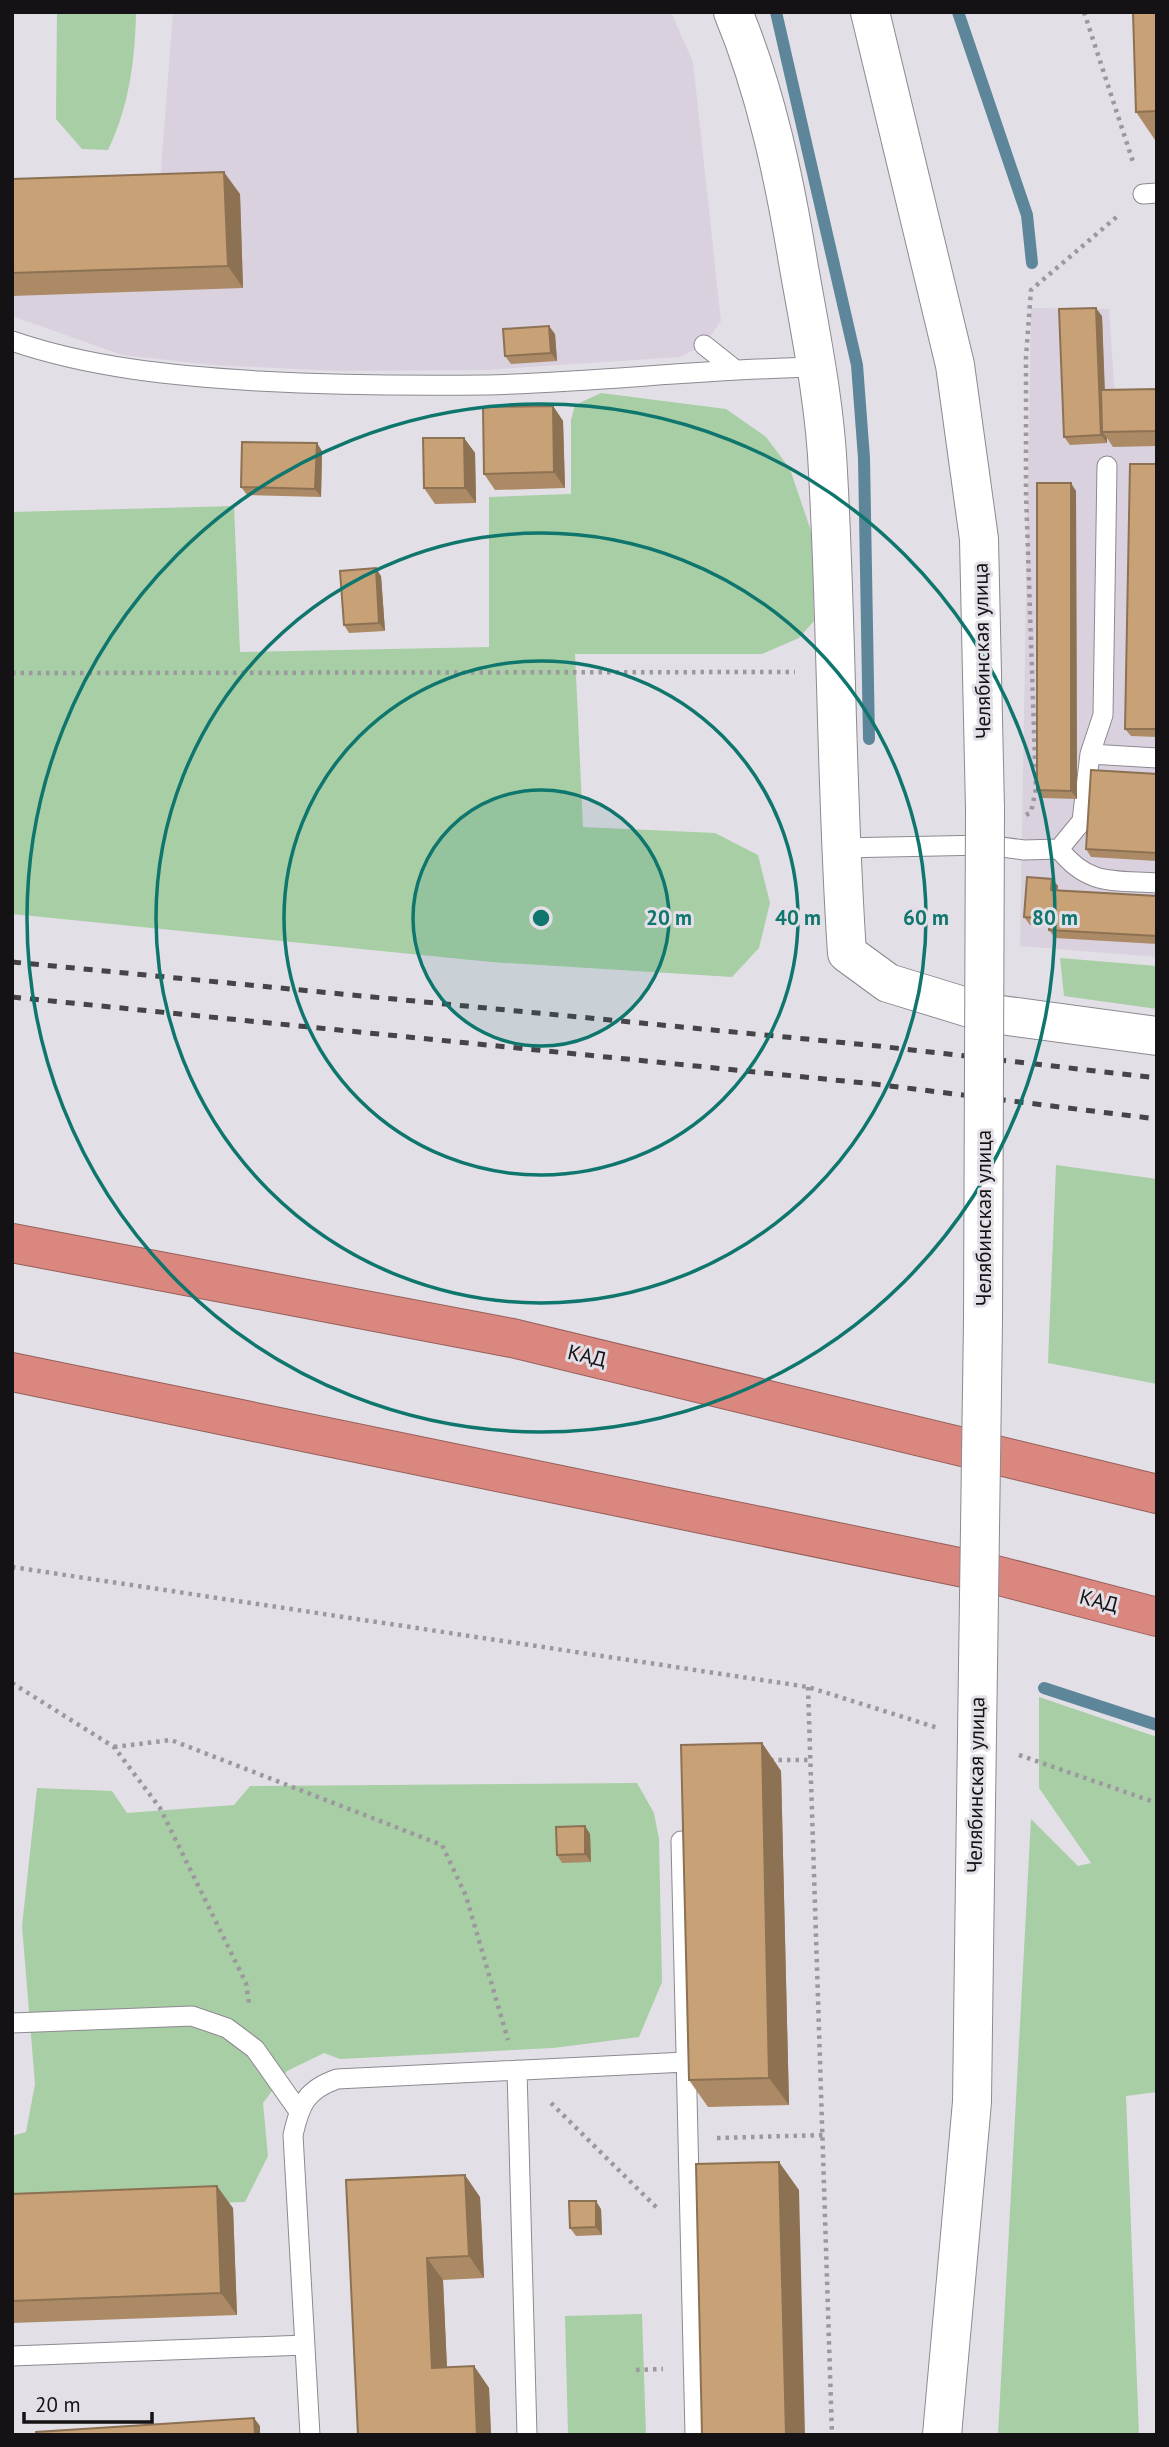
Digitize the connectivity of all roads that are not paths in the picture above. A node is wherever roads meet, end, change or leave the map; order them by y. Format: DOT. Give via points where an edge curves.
graph roads {
  1 [pos="733,12"];
  2 [pos="870,12"];
  3 [pos="12,341"];
  4 [pos="704,345"];
  5 [pos="816,367"];
  6 [pos="733,368"];
  7 [pos="1107,466"];
  8 [pos="1090,754"];
  9 [pos="1157,758"];
  10 [pos="986,827"];
  11 [pos="840,848"];
  12 [pos="1059,849"];
  13 [pos="1157,883"];
  14 [pos="986,1013"];
  15 [pos="1157,1036"];
  16 [pos="12,1243"];
  17 [pos="12,1372"];
  18 [pos="1157,1494"];
  19 [pos="1157,1617"];
  20 [pos="681,1841"];
  21 [pos="12,2023"];
  22 [pos="686,2062"];
  23 [pos="517,2070"];
  24 [pos="298,2110"];
  25 [pos="305,2345"];
  26 [pos="12,2356"];
  27 [pos="310,2435"];
  28 [pos="527,2435"];
  29 [pos="695,2435"];
  30 [pos="942,2435"];
  1 -- 5 [label="street" via="770,124"];
  2 -- 10 [label="street, Челябинская улица" via="955,365 979,539"];
  3 -- 6 [label="lane" via="123,368 335,385 488,385"];
  4 -- 6 [label="lane"];
  5 -- 6 [label="lane"];
  5 -- 11 [label="street" via="828,469"];
  7 -- 8 [label="lane" via="1103,715"];
  8 -- 9 [label="lane"];
  8 -- 12 [label="lane" via="1082,821"];
  10 -- 11 [label="lane"];
  10 -- 12 [label="lane" via="1024,850"];
  10 -- 14 [label="lane"];
  10 -- 30 [label="street, Челябинская улица, bridge" via="972,2102"];
  11 -- 14 [label="street" via="847,953 888,983"];
  12 -- 13 [label="lane" via="1075,869 1102,879"];
  14 -- 15 [label="street"];
  16 -- 18 [label="highway, КАД" via="512,1338"];
  17 -- 19 [label="highway, КАД" via="988,1573"];
  20 -- 22 [label="lane"];
  21 -- 24 [label="lane" via="192,2016 226,2028 254,2049"];
  22 -- 23 [label="lane"];
  22 -- 29 [label="lane"];
  23 -- 24 [label="lane" via="337,2079 316,2087"];
  23 -- 28 [label="lane"];
  24 -- 25 [label="lane" via="293,2135"];
  25 -- 26 [label="lane"];
  25 -- 27 [label="lane"];
}
